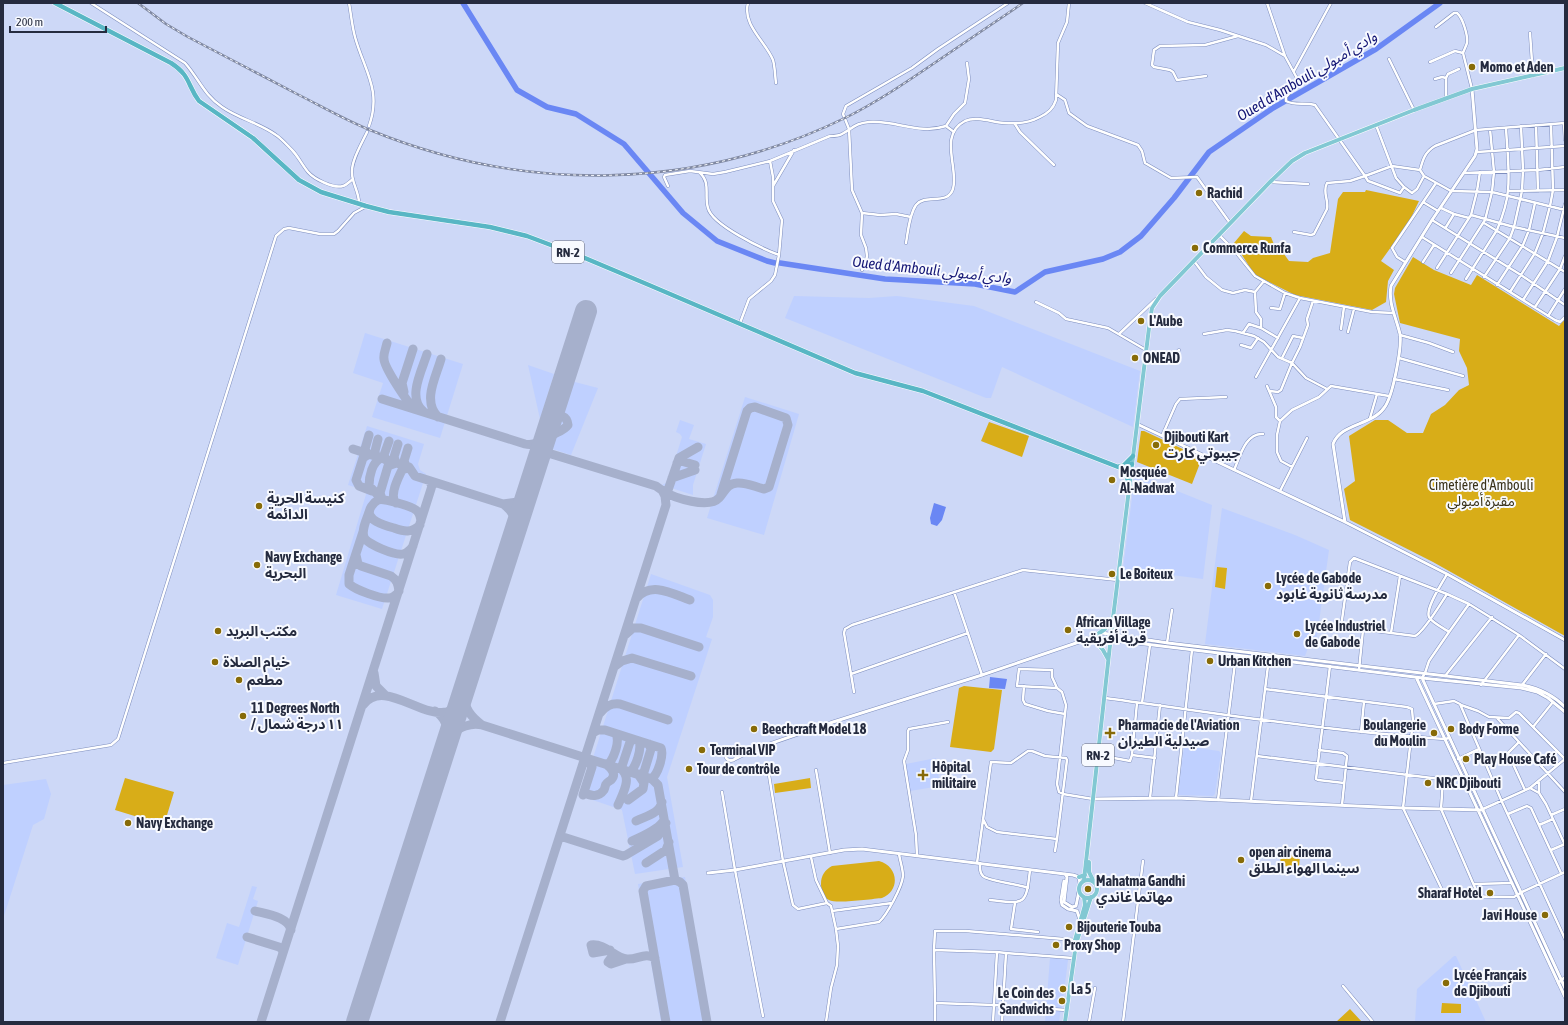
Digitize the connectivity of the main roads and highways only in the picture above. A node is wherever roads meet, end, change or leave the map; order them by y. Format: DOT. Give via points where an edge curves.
graph roads {
  1 [pos="55,3"];
  2 [pos="1565,68"];
  3 [pos="1133,456"];
  4 [pos="1132,464"];
  5 [pos="1120,467"];
  6 [pos="1130,472"];
  7 [pos="1129,485"];
  8 [pos="1113,618"];
  9 [pos="1098,634"];
  10 [pos="1097,643"];
  11 [pos="1109,661"];
  12 [pos="1088,849"];
  13 [pos="1085,875"];
  14 [pos="1079,877"];
  15 [pos="1084,880"];
  16 [pos="1094,882"];
  17 [pos="1084,897"];
  18 [pos="1092,897"];
  19 [pos="1076,941"];
  20 [pos="1065,1022"];
  1 -- 5 [label="highway, RN-2" via="171,63 185,75 200,100 253,138 299,180 321,192 406,215 490,227 526,236 580,256 856,373 923,392"];
  2 -- 3 [label="main road" via="1472,89 1376,124 1305,153 1292,161 1160,296 1151,313"];
  3 -- 4 [label="main road"];
  3 -- 5 [label="highway" via="1128,463"];
  4 -- 5 [label="highway"];
  4 -- 6 [label="main road"];
  5 -- 6 [label="highway, RN-2"];
  5 -- 7 [label="highway" via="1126,474"];
  6 -- 7 [label="main road, RN-2"];
  7 -- 8 [label="main road, RN-2"];
  8 -- 9 [label="main road"];
  8 -- 11 [label="main road, RN-2"];
  10 -- 11 [label="main road"];
  11 -- 12 [label="main road, RN-2"];
  12 -- 13 [label="main road, RN-2"];
  12 -- 16 [label="main road, RN-2" via="1089,872"];
  13 -- 14 [label="main road"];
  13 -- 15 [label="main road, RN-2"];
  15 -- 16 [label="main road"];
  15 -- 17 [label="main road" via="1079,891"];
  16 -- 18 [label="main road, RN-2" via="1097,890"];
  17 -- 18 [label="main road"];
  17 -- 19 [label="main road, RN-2" via="1085,905"];
  18 -- 19 [label="main road, RN-2"];
  19 -- 20 [label="main road, RN-2"];
}
